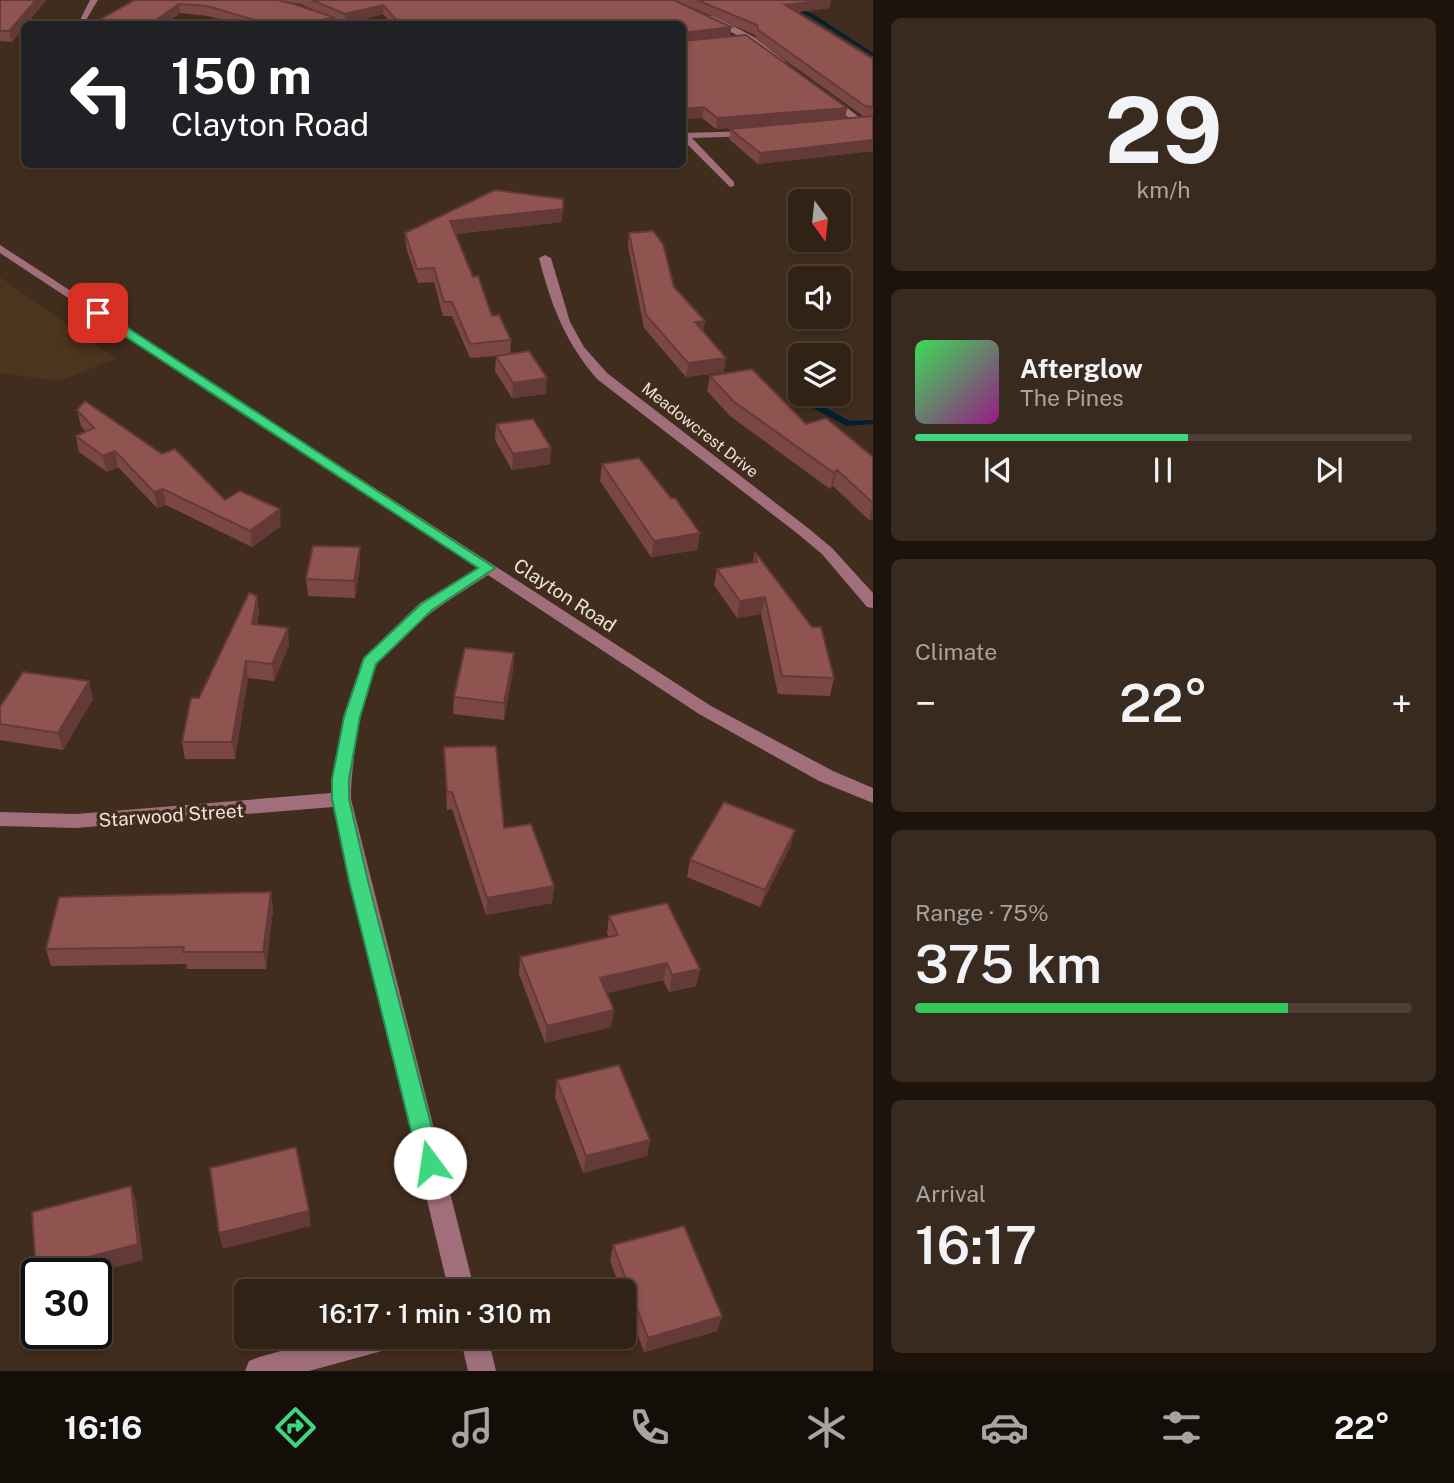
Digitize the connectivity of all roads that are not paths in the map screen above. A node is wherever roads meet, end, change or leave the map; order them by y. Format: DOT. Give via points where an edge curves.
graph roads {
  1 [pos="94,0"];
  2 [pos="698,13"];
  3 [pos="83,18"];
  4 [pos="751,39"];
  5 [pos="738,41"];
  6 [pos="793,70"];
  7 [pos="823,93"];
  8 [pos="873,121"];
  9 [pos="861,122"];
  10 [pos="849,124"];
  11 [pos="766,132"];
  12 [pos="686,136"];
  13 [pos="686,138"];
  14 [pos="730,184"];
  15 [pos="0,248"];
  16 [pos="545,258"];
  17 [pos="488,568"];
  18 [pos="866,583"];
  19 [pos="873,603"];
  20 [pos="873,796"];
  21 [pos="341,799"];
  22 [pos="0,819"];
  23 [pos="459,1279"];
  24 [pos="338,1349"];
  25 [pos="477,1349"];
  26 [pos="258,1371"];
  27 [pos="482,1371"];
  1 -- 3 [label="street"];
  2 -- 4 [label="street"];
  4 -- 5 [label="street"];
  4 -- 6 [label="street"];
  7 -- 9 [label="street"];
  8 -- 9 [label="street"];
  9 -- 10 [label="street"];
  11 -- 12 [label="street"];
  13 -- 14 [label="street"];
  15 -- 17 [label="street, Clayton Road"];
  16 -- 18 [label="street, Meadowcrest Drive" via="561,317 582,355 602,376"];
  17 -- 20 [label="street, Clayton Road" via="705,710 826,776"];
  17 -- 21 [label="street" via="426,607 369,662 345,745"];
  18 -- 19 [label="street, Meadowcrest Drive"];
  21 -- 22 [label="street, Starwood Street" via="76,821"];
  21 -- 23 [label="street"];
  24 -- 26 [label="street"];
  25 -- 27 [label="street"];
}
